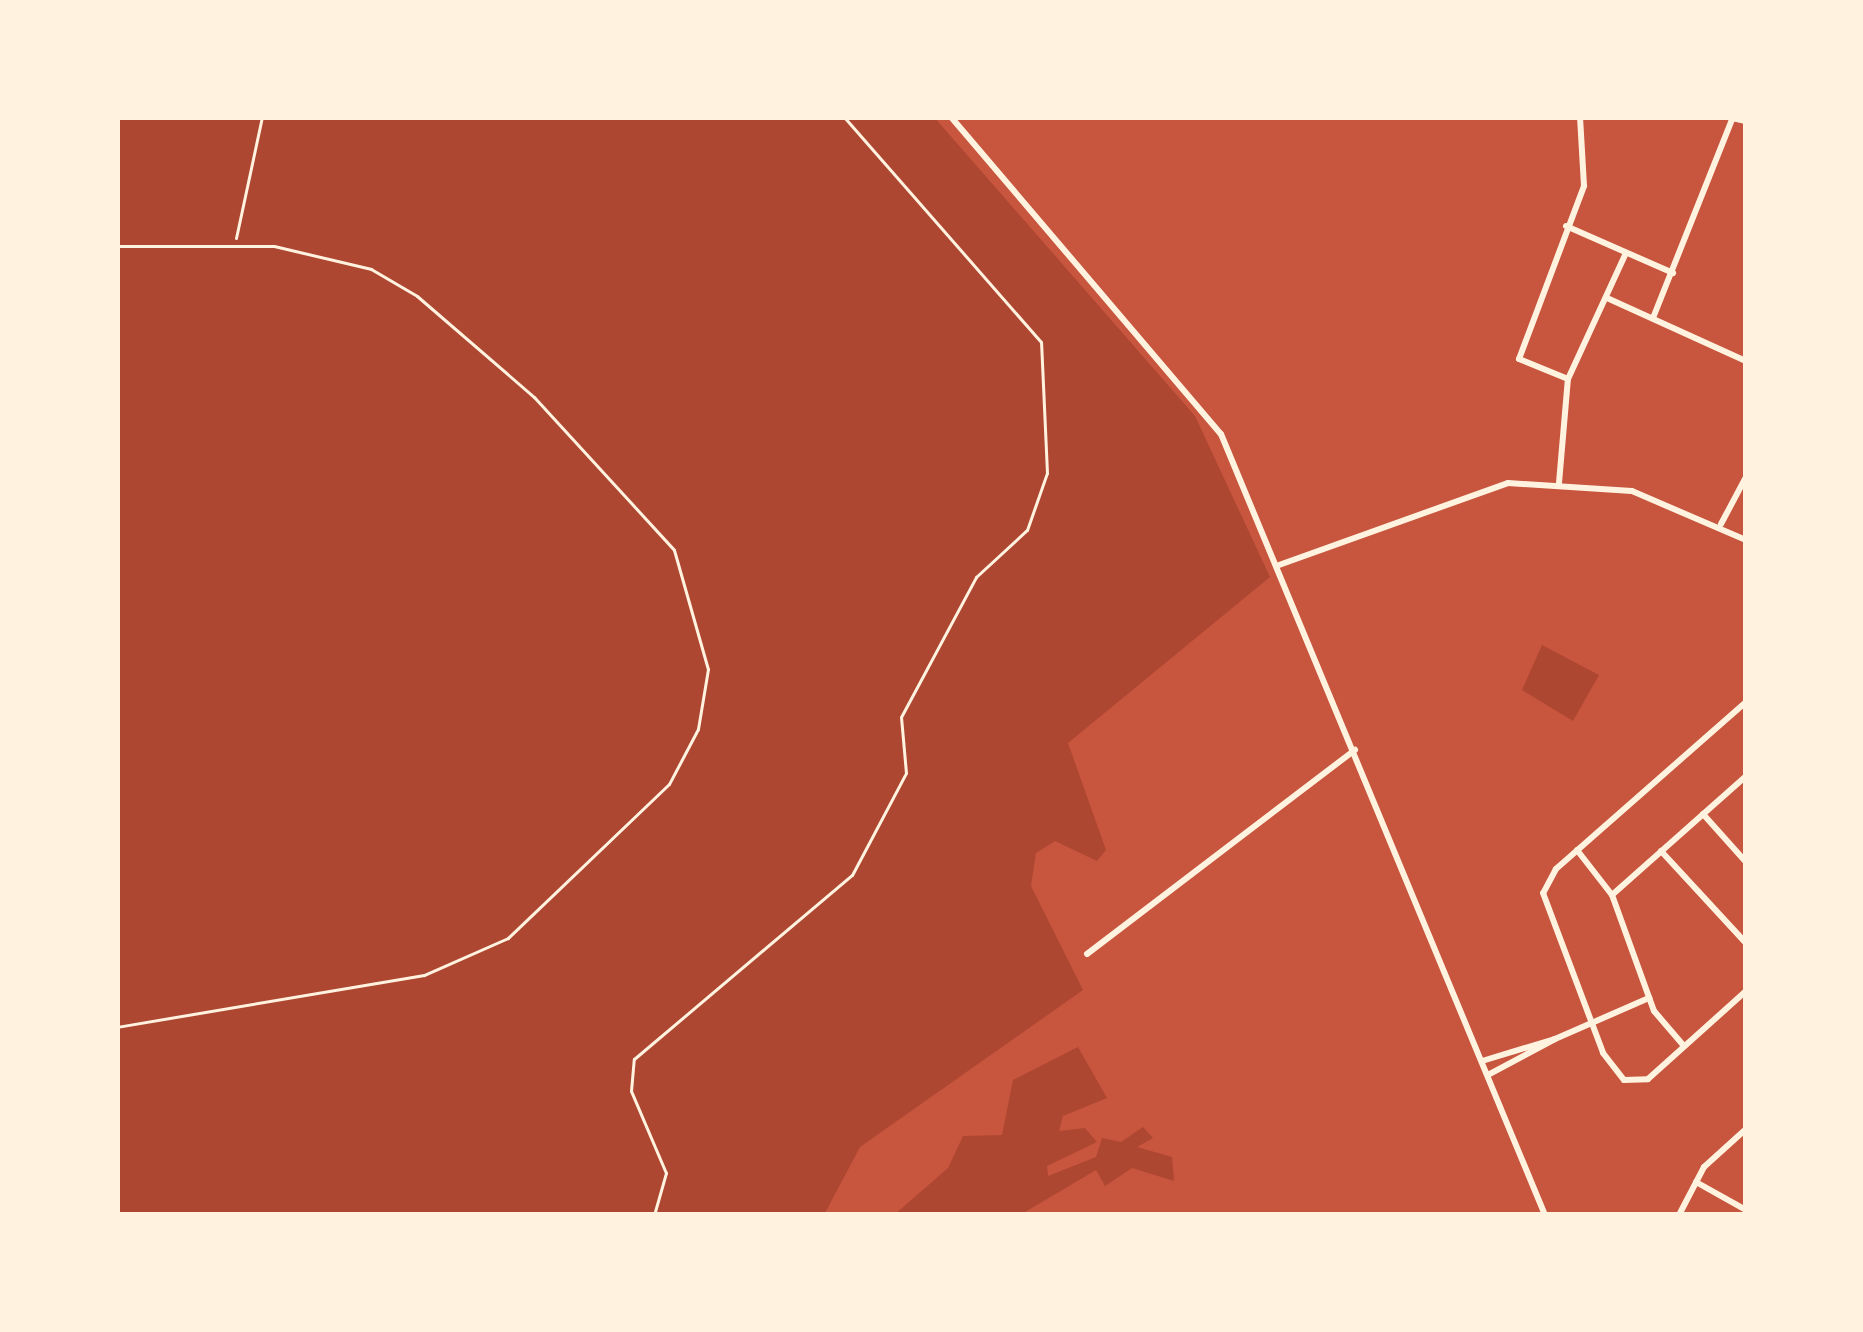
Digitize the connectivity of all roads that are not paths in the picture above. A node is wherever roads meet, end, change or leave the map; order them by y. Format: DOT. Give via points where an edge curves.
graph roads {
  1 [pos="951,117"];
  2 [pos="1580,117"];
  3 [pos="1732,117"];
  4 [pos="1746,121"];
  5 [pos="117,165"];
  6 [pos="117,202"];
  7 [pos="1565,225"];
  8 [pos="1626,253"];
  9 [pos="1672,273"];
  10 [pos="1606,297"];
  11 [pos="1653,318"];
  12 [pos="1746,361"];
  13 [pos="1568,379"];
  14 [pos="1746,478"];
  15 [pos="1559,483"];
  16 [pos="1721,524"];
  17 [pos="1746,540"];
  18 [pos="1279,565"];
  19 [pos="1746,702"];
  20 [pos="1354,750"];
  21 [pos="1744,781"];
  22 [pos="1703,814"];
  23 [pos="1577,850"];
  24 [pos="1661,851"];
  25 [pos="1746,862"];
  26 [pos="1612,895"];
  27 [pos="1746,943"];
  28 [pos="1087,954"];
  29 [pos="1746,991"];
  30 [pos="1648,998"];
  31 [pos="1592,1022"];
  32 [pos="1555,1039"];
  33 [pos="1684,1046"];
  34 [pos="1482,1061"];
  35 [pos="1488,1075"];
  36 [pos="1746,1129"];
  37 [pos="1696,1182"];
  38 [pos="1746,1210"];
  39 [pos="1545,1215"];
  40 [pos="1679,1215"];
  1 -- 18 [label="street" via="1192,390"];
  2 -- 7 [label="street" via="1584,186"];
  3 -- 4 [label="street"];
  3 -- 9 [label="street"];
  5 -- 6 [label="street"];
  7 -- 8 [label="street"];
  7 -- 13 [label="street" via="1519,359"];
  8 -- 9 [label="street"];
  8 -- 10 [label="street"];
  9 -- 11 [label="street"];
  10 -- 11 [label="street"];
  10 -- 13 [label="street"];
  11 -- 12 [label="street"];
  13 -- 15 [label="street"];
  14 -- 16 [label="street"];
  15 -- 16 [label="street" via="1632,491"];
  15 -- 18 [label="street" via="1448,496"];
  16 -- 17 [label="street"];
  18 -- 20 [label="street"];
  19 -- 23 [label="street"];
  20 -- 28 [label="street"];
  20 -- 34 [label="street"];
  21 -- 22 [label="street"];
  22 -- 24 [label="street"];
  22 -- 25 [label="street"];
  23 -- 26 [label="street"];
  23 -- 31 [label="street" via="1543,893"];
  24 -- 26 [label="street"];
  24 -- 27 [label="street"];
  26 -- 30 [label="street"];
  29 -- 33 [label="street"];
  30 -- 31 [label="street"];
  30 -- 33 [label="street"];
  31 -- 32 [label="street"];
  31 -- 33 [label="street" via="1608,1064 1632,1082"];
  32 -- 34 [label="street"];
  32 -- 35 [label="street"];
  34 -- 35 [label="street"];
  35 -- 39 [label="street"];
  36 -- 37 [label="street"];
  37 -- 38 [label="street"];
  37 -- 40 [label="street"];
}
